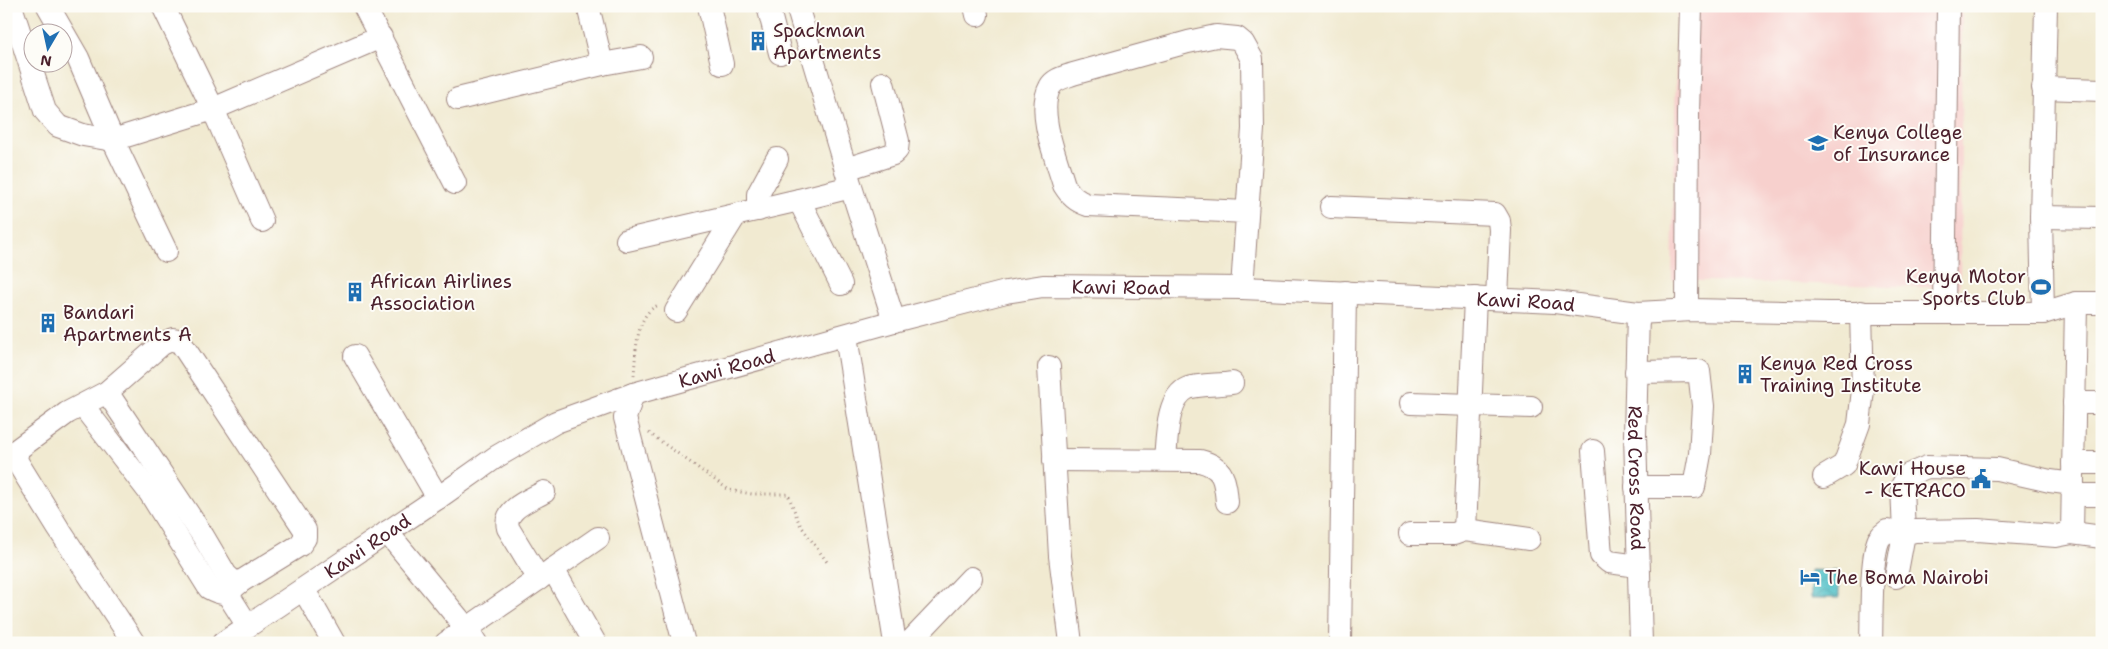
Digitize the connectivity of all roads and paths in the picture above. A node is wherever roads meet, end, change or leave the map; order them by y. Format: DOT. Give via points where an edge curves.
graph roads {
  1 [pos="10,6"];
  2 [pos="48,6"];
  3 [pos="163,6"];
  4 [pos="364,6"];
  5 [pos="588,6"];
  6 [pos="709,6"];
  7 [pos="768,6"];
  8 [pos="797,6"];
  9 [pos="1691,6"];
  10 [pos="1948,6"];
  11 [pos="2046,6"];
  12 [pos="381,37"];
  13 [pos="780,53"];
  14 [pos="641,57"];
  15 [pos="602,64"];
  16 [pos="722,64"];
  17 [pos="883,83"];
  18 [pos="2044,88"];
  19 [pos="2102,90"];
  20 [pos="458,99"];
  21 [pos="213,109"];
  22 [pos="113,140"];
  23 [pos="777,159"];
  24 [pos="849,178"];
  25 [pos="455,183"];
  26 [pos="799,200"];
  27 [pos="1331,207"];
  28 [pos="758,210"];
  29 [pos="1247,212"];
  30 [pos="735,216"];
  31 [pos="2041,216"];
  32 [pos="2102,218"];
  33 [pos="262,221"];
  34 [pos="627,240"];
  35 [pos="166,251"];
  36 [pos="841,284"];
  37 [pos="1242,288"];
  38 [pos="1345,292"];
  39 [pos="1486,299"];
  40 [pos="2076,303"];
  41 [pos="2102,303"];
  42 [pos="1687,310"];
  43 [pos="676,311"];
  44 [pos="1861,312"];
  45 [pos="1944,312"];
  46 [pos="1638,313"];
  47 [pos="2043,313"];
  48 [pos="894,321"];
  49 [pos="846,336"];
  50 [pos="355,356"];
  51 [pos="1049,367"];
  52 [pos="1636,372"];
  53 [pos="1232,383"];
  54 [pos="107,392"];
  55 [pos="633,394"];
  56 [pos="1412,403"];
  57 [pos="2074,403"];
  58 [pos="2102,404"];
  59 [pos="1470,405"];
  60 [pos="83,406"];
  61 [pos="1531,407"];
  62 [pos="625,418"];
  63 [pos="1593,451"];
  64 [pos="151,457"];
  65 [pos="1054,460"];
  66 [pos="1165,460"];
  67 [pos="2102,463"];
  68 [pos="137,476"];
  69 [pos="1824,477"];
  70 [pos="2073,480"];
  71 [pos="1636,488"];
  72 [pos="544,492"];
  73 [pos="2102,495"];
  74 [pos="438,498"];
  75 [pos="1227,502"];
  76 [pos="1465,530"];
  77 [pos="387,532"];
  78 [pos="2072,533"];
  79 [pos="1410,534"];
  80 [pos="1904,534"];
  81 [pos="2102,537"];
  82 [pos="598,538"];
  83 [pos="1529,539"];
  84 [pos="827,562"];
  85 [pos="1638,566"];
  86 [pos="546,574"];
  87 [pos="1896,577"];
  88 [pos="971,578"];
  89 [pos="233,587"];
  90 [pos="304,590"];
  91 [pos="248,626"];
  92 [pos="472,636"];
  93 [pos="134,643"];
  94 [pos="223,643"];
  95 [pos="334,643"];
  96 [pos="446,643"];
  97 [pos="595,643"];
  98 [pos="684,643"];
  99 [pos="895,643"];
  100 [pos="909,643"];
  101 [pos="1071,643"];
  102 [pos="1340,643"];
  103 [pos="1640,643"];
  104 [pos="1871,643"];
  1 -- 22 [label="street" via="45,111 58,126 83,135"];
  2 -- 22 [label="street" via="78,58"];
  3 -- 21 [label="street"];
  4 -- 12 [label="street"];
  5 -- 15 [label="street"];
  6 -- 16 [label="street"];
  7 -- 13 [label="street"];
  8 -- 24 [label="street"];
  9 -- 42 [label="street"];
  10 -- 45 [label="street"];
  11 -- 18 [label="street"];
  12 -- 21 [label="street"];
  12 -- 25 [label="street"];
  14 -- 15 [label="street"];
  15 -- 20 [label="street"];
  17 -- 24 [label="street" via="898,141 896,150"];
  18 -- 19 [label="street"];
  18 -- 31 [label="street"];
  21 -- 22 [label="street"];
  21 -- 33 [label="street"];
  22 -- 35 [label="street"];
  23 -- 28 [label="street" via="758,194"];
  24 -- 26 [label="street"];
  24 -- 48 [label="street"];
  26 -- 28 [label="street"];
  26 -- 36 [label="street"];
  27 -- 39 [label="street" via="1495,214 1500,230"];
  28 -- 30 [label="street"];
  29 -- 29 [label="street" via="1254,129 1254,73 1250,54 1237,38 1216,36 1188,42 1073,74 1055,81 1050,87 1044,114 1064,185 1077,201 1088,205"];
  29 -- 37 [label="street"];
  30 -- 34 [label="street"];
  30 -- 43 [label="street"];
  31 -- 32 [label="street"];
  31 -- 47 [label="street"];
  37 -- 38 [label="street, Kawi Road"];
  37 -- 48 [label="street, Kawi Road" via="1043,286 1006,292"];
  38 -- 39 [label="street, Kawi Road"];
  38 -- 102 [label="street"];
  39 -- 46 [label="street, Kawi Road" via="1556,302"];
  39 -- 59 [label="street"];
  40 -- 41 [label="street, Kawi Road"];
  40 -- 47 [label="street, Kawi Road"];
  40 -- 57 [label="street"];
  42 -- 44 [label="street, Kawi Road"];
  42 -- 46 [label="street, Kawi Road"];
  44 -- 45 [label="street, Kawi Road"];
  44 -- 69 [label="street" via="1863,390 1859,424 1844,465"];
  45 -- 47 [label="street, Kawi Road"];
  46 -- 52 [label="street, Red Cross Road"];
  48 -- 49 [label="street, Kawi Road"];
  49 -- 55 [label="street, Kawi Road"];
  49 -- 99 [label="street"];
  50 -- 74 [label="street"];
  51 -- 65 [label="street"];
  52 -- 71 [label="street, Red Cross Road"];
  52 -- 71 [label="street" via="1699,371 1703,406 1694,487"];
  53 -- 66 [label="street" via="1189,388 1177,396 1170,417"];
  54 -- 60 [label="street"];
  54 -- 64 [label="street"];
  54 -- 89 [label="street" via="162,344 179,340 305,530 305,538 300,545"];
  55 -- 62 [label="street"];
  55 -- 74 [label="street, Kawi Road" via="556,422 496,457"];
  56 -- 59 [label="street"];
  57 -- 58 [label="street"];
  57 -- 70 [label="street"];
  59 -- 61 [label="street"];
  59 -- 76 [label="street"];
  60 -- 68 [label="street"];
  60 -- 93 [label="street" via="47,426 18,449 16,460"];
  62 -- 84 [label="path" via="729,490 788,494 799,523"];
  62 -- 98 [label="street"];
  63 -- 85 [label="street" via="1601,555 1609,562"];
  64 -- 68 [label="street"];
  64 -- 89 [label="street" via="226,575 234,582"];
  65 -- 66 [label="street"];
  65 -- 101 [label="street" via="1060,556"];
  66 -- 75 [label="street" via="1211,464 1225,480"];
  67 -- 70 [label="street"];
  68 -- 89 [label="street" via="209,588 219,594"];
  70 -- 73 [label="street"];
  70 -- 78 [label="street"];
  70 -- 80 [label="street" via="2050,481 1997,469 1927,467 1908,475 1902,486"];
  71 -- 85 [label="street, Red Cross Road"];
  72 -- 86 [label="street" via="512,511 506,522"];
  74 -- 77 [label="street, Kawi Road"];
  76 -- 79 [label="street" via="1454,534"];
  76 -- 83 [label="street"];
  77 -- 90 [label="street, Kawi Road"];
  77 -- 92 [label="street"];
  78 -- 80 [label="street" via="2056,536 1978,530"];
  78 -- 81 [label="street"];
  80 -- 87 [label="street"];
  80 -- 104 [label="street" via="1887,531 1879,540 1873,572"];
  82 -- 86 [label="street"];
  85 -- 103 [label="street, Red Cross Road"];
  86 -- 92 [label="street"];
  86 -- 97 [label="street"];
  88 -- 100 [label="street"];
  89 -- 91 [label="street"];
  90 -- 91 [label="street, Kawi Road"];
  90 -- 95 [label="street"];
  91 -- 94 [label="street, Kawi Road"];
  92 -- 96 [label="street"];
}
